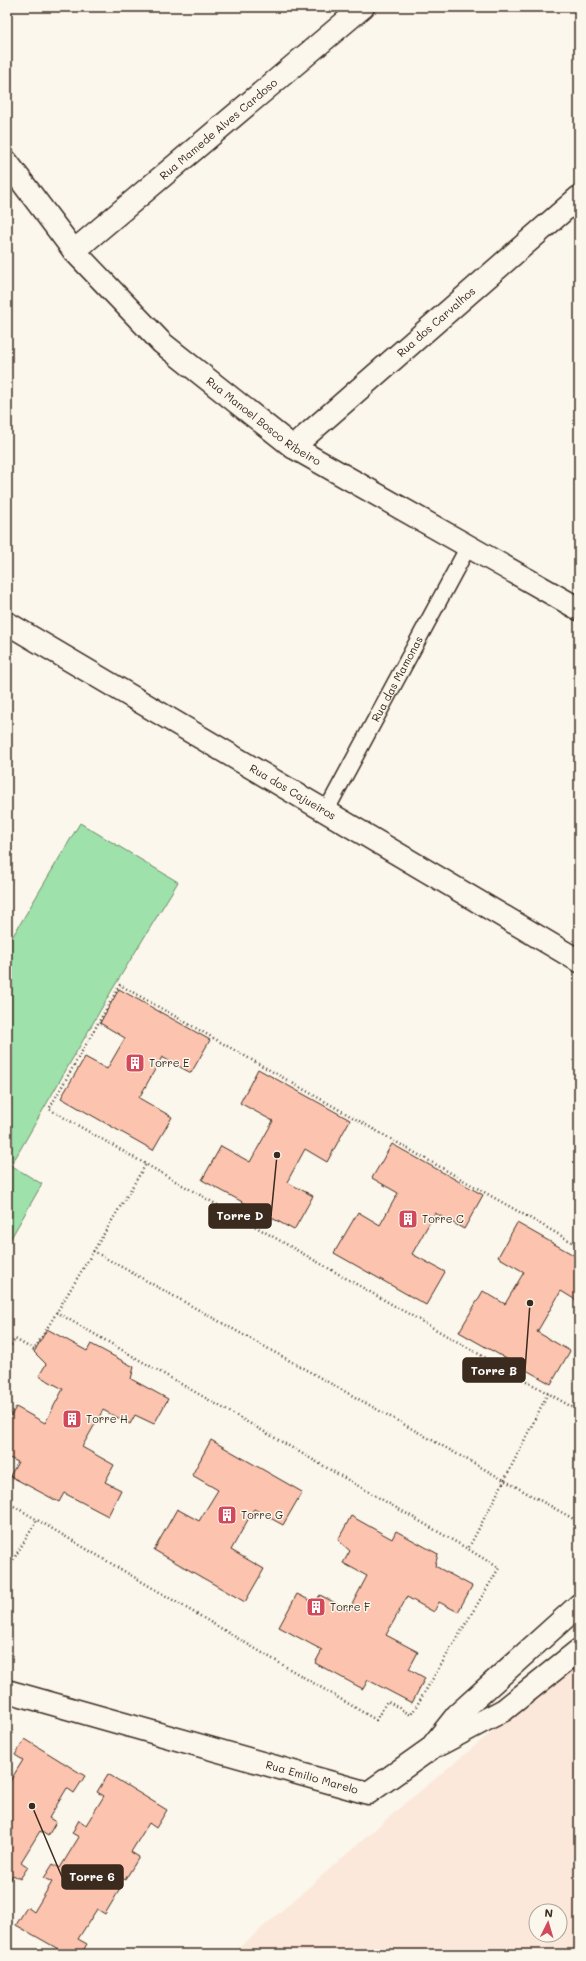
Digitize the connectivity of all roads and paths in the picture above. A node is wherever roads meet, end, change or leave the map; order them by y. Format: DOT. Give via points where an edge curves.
graph roads {
  1 [pos="363,7"];
  2 [pos="7,162"];
  3 [pos="579,197"];
  4 [pos="74,251"];
  5 [pos="293,447"];
  6 [pos="468,547"];
  7 [pos="575,600"];
  8 [pos="7,623"];
  9 [pos="326,811"];
  10 [pos="579,961"];
  11 [pos="146,1164"];
  12 [pos="579,1246"];
  13 [pos="93,1251"];
  14 [pos="56,1312"];
  15 [pos="7,1352"];
  16 [pos="548,1393"];
  17 [pos="579,1411"];
  18 [pos="504,1481"];
  19 [pos="7,1502"];
  20 [pos="37,1520"];
  21 [pos="579,1522"];
  22 [pos="468,1550"];
  23 [pos="7,1570"];
  24 [pos="579,1605"];
  25 [pos="579,1650"];
  26 [pos="7,1691"];
  27 [pos="430,1749"];
  1 -- 4 [label="street, Rua Mamede Alves Cardoso"];
  2 -- 4 [label="street, Rua Manoel Bosco Ribeiro"];
  3 -- 5 [label="street, Rua dos Carvalhos"];
  4 -- 5 [label="street, Rua Manoel Bosco Ribeiro" via="162,343"];
  5 -- 6 [label="street, Rua Manoel Bosco Ribeiro"];
  6 -- 7 [label="street, Rua Manoel Bosco Ribeiro"];
  6 -- 9 [label="lane, Rua das Mamonas"];
  8 -- 9 [label="street, Rua dos Cajueiros"];
  9 -- 10 [label="street, Rua dos Cajueiros"];
  11 -- 12 [label="path" via="49,1109 120,985"];
  11 -- 13 [label="path"];
  11 -- 16 [label="path"];
  13 -- 14 [label="path"];
  13 -- 18 [label="path"];
  14 -- 15 [label="path" via="34,1350 15,1339"];
  14 -- 22 [label="path"];
  16 -- 17 [label="path"];
  16 -- 18 [label="path"];
  18 -- 21 [label="path"];
  18 -- 22 [label="path"];
  19 -- 20 [label="path"];
  20 -- 22 [label="path" via="376,1720 387,1701 411,1715 499,1568"];
  20 -- 23 [label="path"];
  24 -- 27 [label="street, Rua Emilio Marelo" via="457,1715"];
  25 -- 27 [label="street" via="504,1710"];
  26 -- 27 [label="street, Rua Emilio Marelo" via="368,1793"];
}
